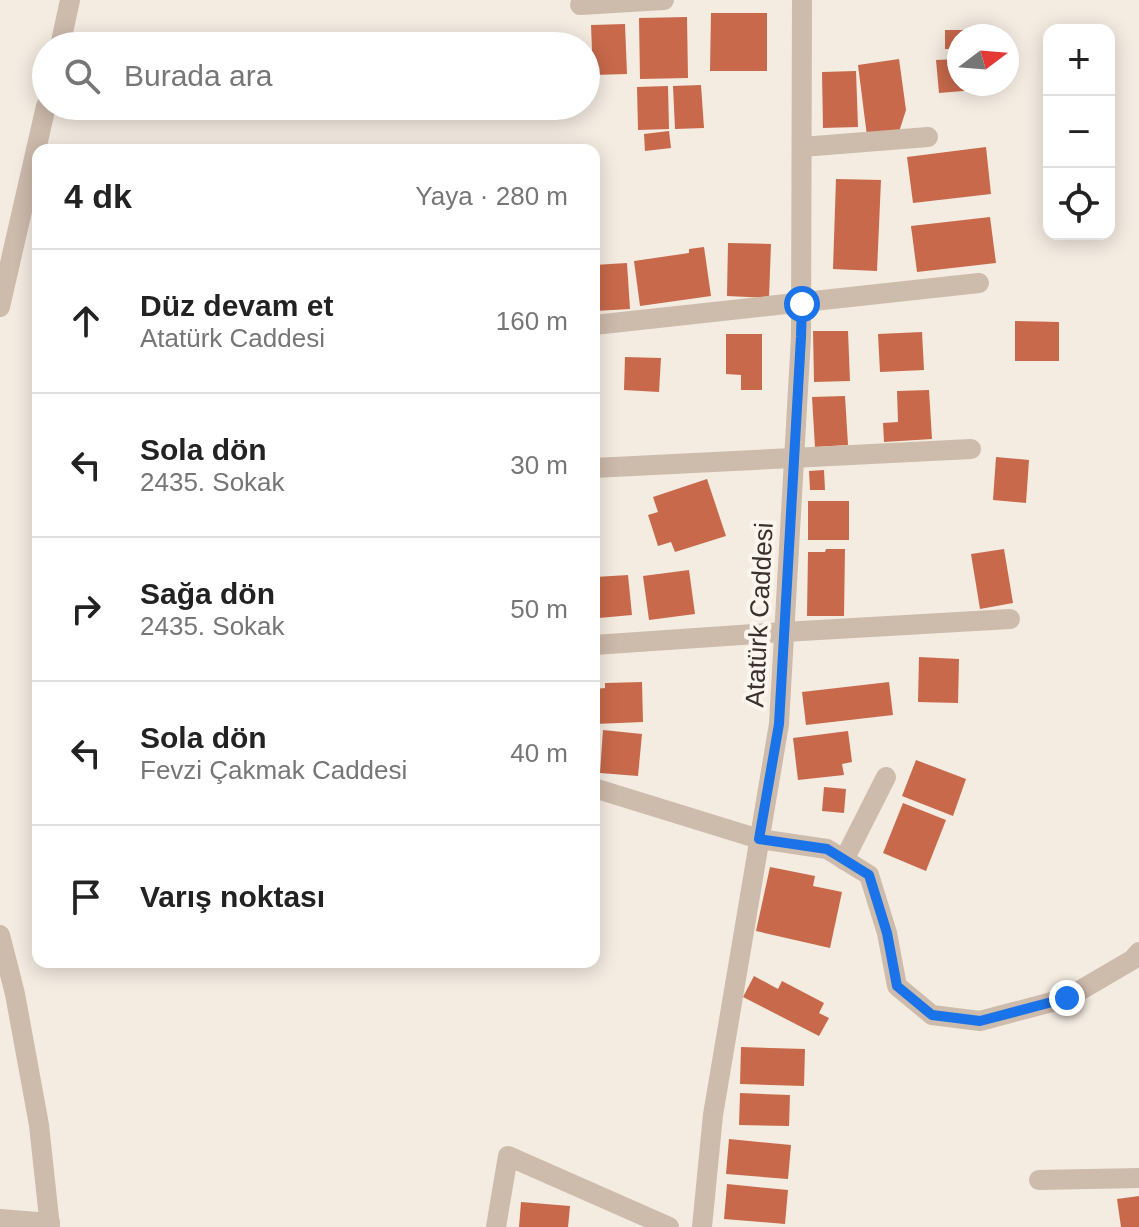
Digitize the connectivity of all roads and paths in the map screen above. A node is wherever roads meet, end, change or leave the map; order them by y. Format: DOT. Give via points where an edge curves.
graph roads {
  1 [pos="70,0"];
  2 [pos="664,0"];
  3 [pos="802,0"];
  4 [pos="580,5"];
  5 [pos="63,32"];
  6 [pos="43,120"];
  7 [pos="928,137"];
  8 [pos="37,144"];
  9 [pos="802,147"];
  10 [pos="32,167"];
  11 [pos="979,283"];
  12 [pos="802,304"];
  13 [pos="0,307"];
  14 [pos="600,324"];
  15 [pos="971,449"];
  16 [pos="795,457"];
  17 [pos="600,468"];
  18 [pos="1010,619"];
  19 [pos="784,632"];
  20 [pos="600,645"];
  21 [pos="886,777"];
  22 [pos="600,790"];
  23 [pos="759,839"];
  24 [pos="844,860"];
  25 [pos="0,935"];
  26 [pos="1139,952"];
  27 [pos="1139,1178"];
  28 [pos="1039,1180"];
  29 [pos="0,1219"];
  30 [pos="50,1225"];
  31 [pos="496,1227"];
  32 [pos="669,1227"];
  33 [pos="702,1227"];
  1 -- 5 [label="street"];
  2 -- 4 [label="street"];
  3 -- 9 [label="street, Atatürk Caddesi"];
  6 -- 8 [label="street"];
  7 -- 9 [label="street"];
  9 -- 12 [label="street, Atatürk Caddesi"];
  10 -- 13 [label="street"];
  11 -- 12 [label="street"];
  12 -- 14 [label="street"];
  12 -- 16 [label="street, Atatürk Caddesi"];
  15 -- 16 [label="street"];
  16 -- 17 [label="street"];
  16 -- 19 [label="street, Atatürk Caddesi"];
  18 -- 19 [label="street"];
  19 -- 20 [label="street"];
  19 -- 23 [label="street, Atatürk Caddesi" via="779,724"];
  21 -- 24 [label="street"];
  22 -- 23 [label="street"];
  23 -- 24 [label="street" via="827,849"];
  23 -- 33 [label="street, Atatürk Caddesi" via="713,1115"];
  24 -- 26 [label="street" via="869,875 897,986 932,1015 980,1021 1067,998"];
  25 -- 30 [label="street" via="39,1125"];
  27 -- 28 [label="street"];
  29 -- 30 [label="street"];
  31 -- 32 [label="street" via="508,1156"];
}
